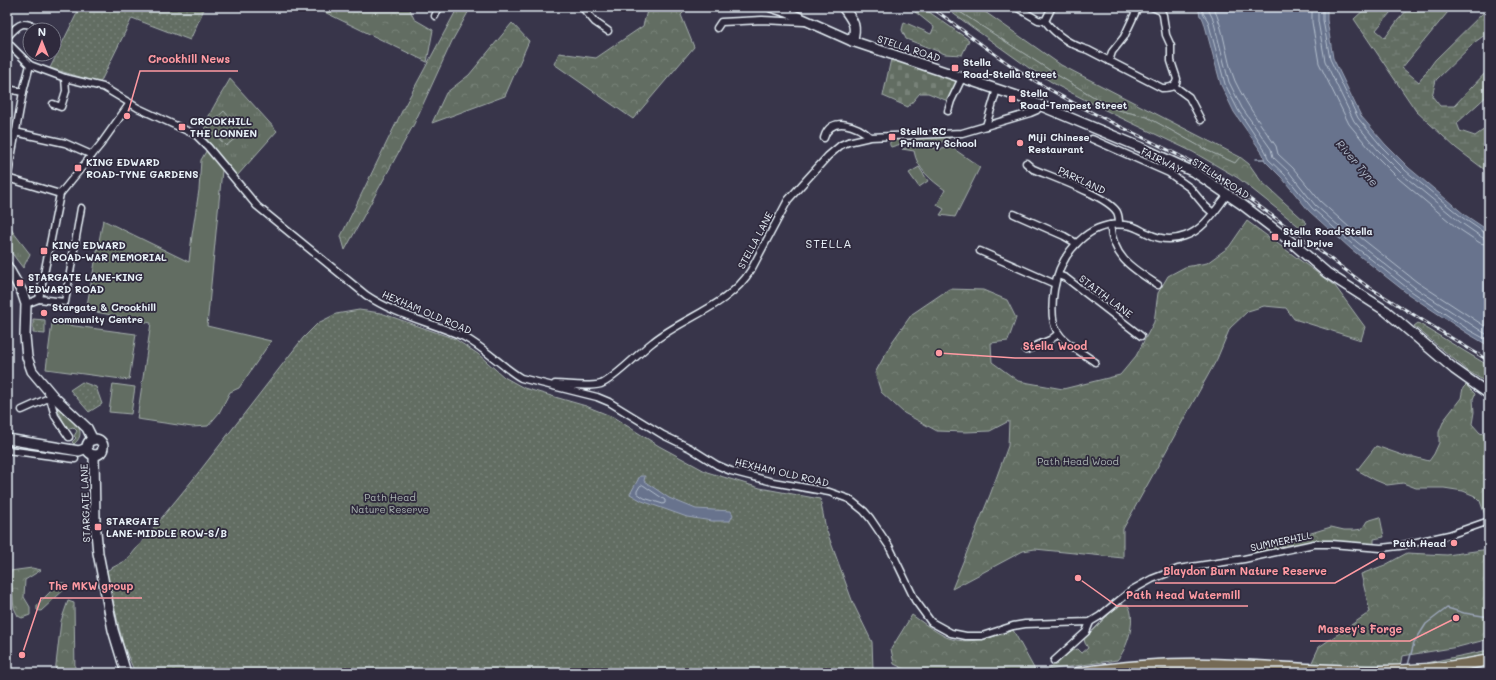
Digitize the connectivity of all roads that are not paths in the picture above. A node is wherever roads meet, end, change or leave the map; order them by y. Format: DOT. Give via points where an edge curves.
graph roads {
  1 [pos="439,7"];
  2 [pos="582,7"];
  3 [pos="771,7"];
  4 [pos="843,7"];
  5 [pos="1016,7"];
  6 [pos="1052,7"];
  7 [pos="1138,7"];
  8 [pos="1152,7"];
  9 [pos="435,16"];
  10 [pos="809,22"];
  11 [pos="1045,22"];
  12 [pos="22,25"];
  13 [pos="717,28"];
  14 [pos="608,30"];
  15 [pos="7,37"];
  16 [pos="852,41"];
  17 [pos="7,42"];
  18 [pos="1109,61"];
  19 [pos="30,65"];
  20 [pos="65,78"];
  21 [pos="962,78"];
  22 [pos="1174,86"];
  23 [pos="7,89"];
  24 [pos="997,89"];
  25 [pos="24,92"];
  26 [pos="130,103"];
  27 [pos="53,104"];
  28 [pos="1040,105"];
  29 [pos="948,111"];
  30 [pos="1201,120"];
  31 [pos="986,126"];
  32 [pos="16,132"];
  33 [pos="870,137"];
  34 [pos="824,138"];
  35 [pos="1092,139"];
  36 [pos="92,155"];
  37 [pos="1026,163"];
  38 [pos="7,179"];
  39 [pos="60,194"];
  40 [pos="1228,194"];
  41 [pos="81,208"];
  42 [pos="1213,213"];
  43 [pos="1014,214"];
  44 [pos="1119,224"];
  45 [pos="1110,225"];
  46 [pos="1076,243"];
  47 [pos="980,251"];
  48 [pos="7,266"];
  49 [pos="1058,275"];
  50 [pos="1055,284"];
  51 [pos="1158,285"];
  52 [pos="38,299"];
  53 [pos="26,304"];
  54 [pos="1058,334"];
  55 [pos="1141,336"];
  56 [pos="1026,350"];
  57 [pos="1095,362"];
  58 [pos="544,384"];
  59 [pos="595,385"];
  60 [pos="1489,394"];
  61 [pos="52,397"];
  62 [pos="597,397"];
  63 [pos="22,410"];
  64 [pos="69,437"];
  65 [pos="7,439"];
  66 [pos="93,440"];
  67 [pos="87,448"];
  68 [pos="7,450"];
  69 [pos="57,452"];
  70 [pos="94,455"];
  71 [pos="75,459"];
  72 [pos="1489,521"];
  73 [pos="1090,622"];
  74 [pos="1489,660"];
  75 [pos="1054,661"];
  76 [pos="124,671"];
  77 [pos="1353,672"];
  78 [pos="1078,673"];
  1 -- 9 [label="street"];
  2 -- 14 [label="street"];
  3 -- 10 [label="main road, STELLA ROAD"];
  4 -- 16 [label="main road" via="855,25"];
  5 -- 11 [label="street"];
  6 -- 11 [label="street"];
  7 -- 18 [label="street"];
  8 -- 22 [label="street" via="1161,11 1163,15 1164,28 1171,46 1171,61 1177,79"];
  10 -- 13 [label="street" via="721,22"];
  10 -- 16 [label="main road, STELLA ROAD"];
  11 -- 18 [label="street" via="1054,33 1079,48"];
  12 -- 15 [label="street"];
  16 -- 21 [label="main road, STELLA ROAD"];
  17 -- 19 [label="street, HEXHAM OLD ROAD"];
  18 -- 22 [label="street" via="1162,88"];
  19 -- 20 [label="street, HEXHAM OLD ROAD"];
  19 -- 25 [label="street"];
  20 -- 26 [label="street, HEXHAM OLD ROAD" via="103,87"];
  20 -- 27 [label="street" via="66,91 61,107"];
  21 -- 24 [label="main road, STELLA ROAD"];
  21 -- 29 [label="street"];
  22 -- 30 [label="street" via="1189,96"];
  23 -- 25 [label="street"];
  24 -- 28 [label="main road, STELLA ROAD"];
  24 -- 31 [label="street"];
  25 -- 32 [label="street"];
  26 -- 36 [label="street"];
  26 -- 58 [label="street, HEXHAM OLD ROAD" via="200,138 257,206 366,295 395,312 464,338 488,352 511,372 527,380"];
  28 -- 31 [label="street, STELLA LANE" via="1034,112"];
  28 -- 40 [label="main road, STELLA ROAD" via="1196,173"];
  31 -- 33 [label="street, STELLA LANE" via="962,133"];
  32 -- 36 [label="street" via="65,143"];
  32 -- 38 [label="street"];
  33 -- 34 [label="street" via="854,126 842,124 830,129"];
  33 -- 59 [label="street, STELLA LANE" via="848,142 836,148 794,194 748,274 732,292 663,334 605,382"];
  35 -- 42 [label="street, FAIRWAY" via="1169,173 1190,188"];
  36 -- 39 [label="street"];
  37 -- 44 [label="street, PARKLAND" via="1033,169 1089,193 1111,206 1118,215"];
  38 -- 39 [label="street"];
  39 -- 52 [label="street"];
  40 -- 42 [label="street"];
  40 -- 60 [label="main road, STELLA ROAD" via="1328,273 1386,311 1454,369"];
  41 -- 52 [label="street" via="65,302"];
  42 -- 44 [label="street" via="1191,234 1170,239 1159,238 1132,226"];
  43 -- 46 [label="street"];
  44 -- 45 [label="street"];
  45 -- 46 [label="street" via="1094,230"];
  45 -- 51 [label="street" via="1111,238 1117,251 1132,267"];
  46 -- 49 [label="street" via="1066,256"];
  47 -- 50 [label="street"];
  48 -- 53 [label="main road, STARGATE LANE"];
  49 -- 50 [label="street"];
  49 -- 55 [label="street, STAITH LANE" via="1066,278"];
  50 -- 54 [label="street" via="1052,316"];
  52 -- 53 [label="street"];
  53 -- 61 [label="main road, STARGATE LANE" via="27,357 32,371"];
  54 -- 56 [label="street"];
  54 -- 57 [label="street"];
  58 -- 59 [label="street, STELLA LANE"];
  58 -- 62 [label="street, HEXHAM OLD ROAD"];
  59 -- 62 [label="street"];
  61 -- 63 [label="street"];
  61 -- 64 [label="street" via="55,416"];
  61 -- 66 [label="main road, STARGATE LANE" via="87,428"];
  62 -- 73 [label="street, HEXHAM OLD ROAD" via="731,471 829,492 855,504 870,518 889,546 911,593 925,615 945,631 973,636 1025,624"];
  65 -- 69 [label="main road"];
  66 -- 67 [label="main road"];
  66 -- 70 [label="main road, STARGATE LANE" via="99,441 102,446 100,453"];
  67 -- 69 [label="main road"];
  67 -- 70 [label="main road, STARGATE LANE" via="88,452"];
  68 -- 69 [label="street"];
  69 -- 71 [label="street"];
  70 -- 76 [label="main road, STARGATE LANE" via="94,516 98,553"];
  72 -- 73 [label="street, SUMMERHILL" via="1449,535 1391,547 1314,544 1250,558 1178,569 1132,590"];
  73 -- 75 [label="street" via="1078,643"];
  74 -- 77 [label="main road" via="1418,671"];
  77 -- 78 [label="main road" via="1176,664"];
}
